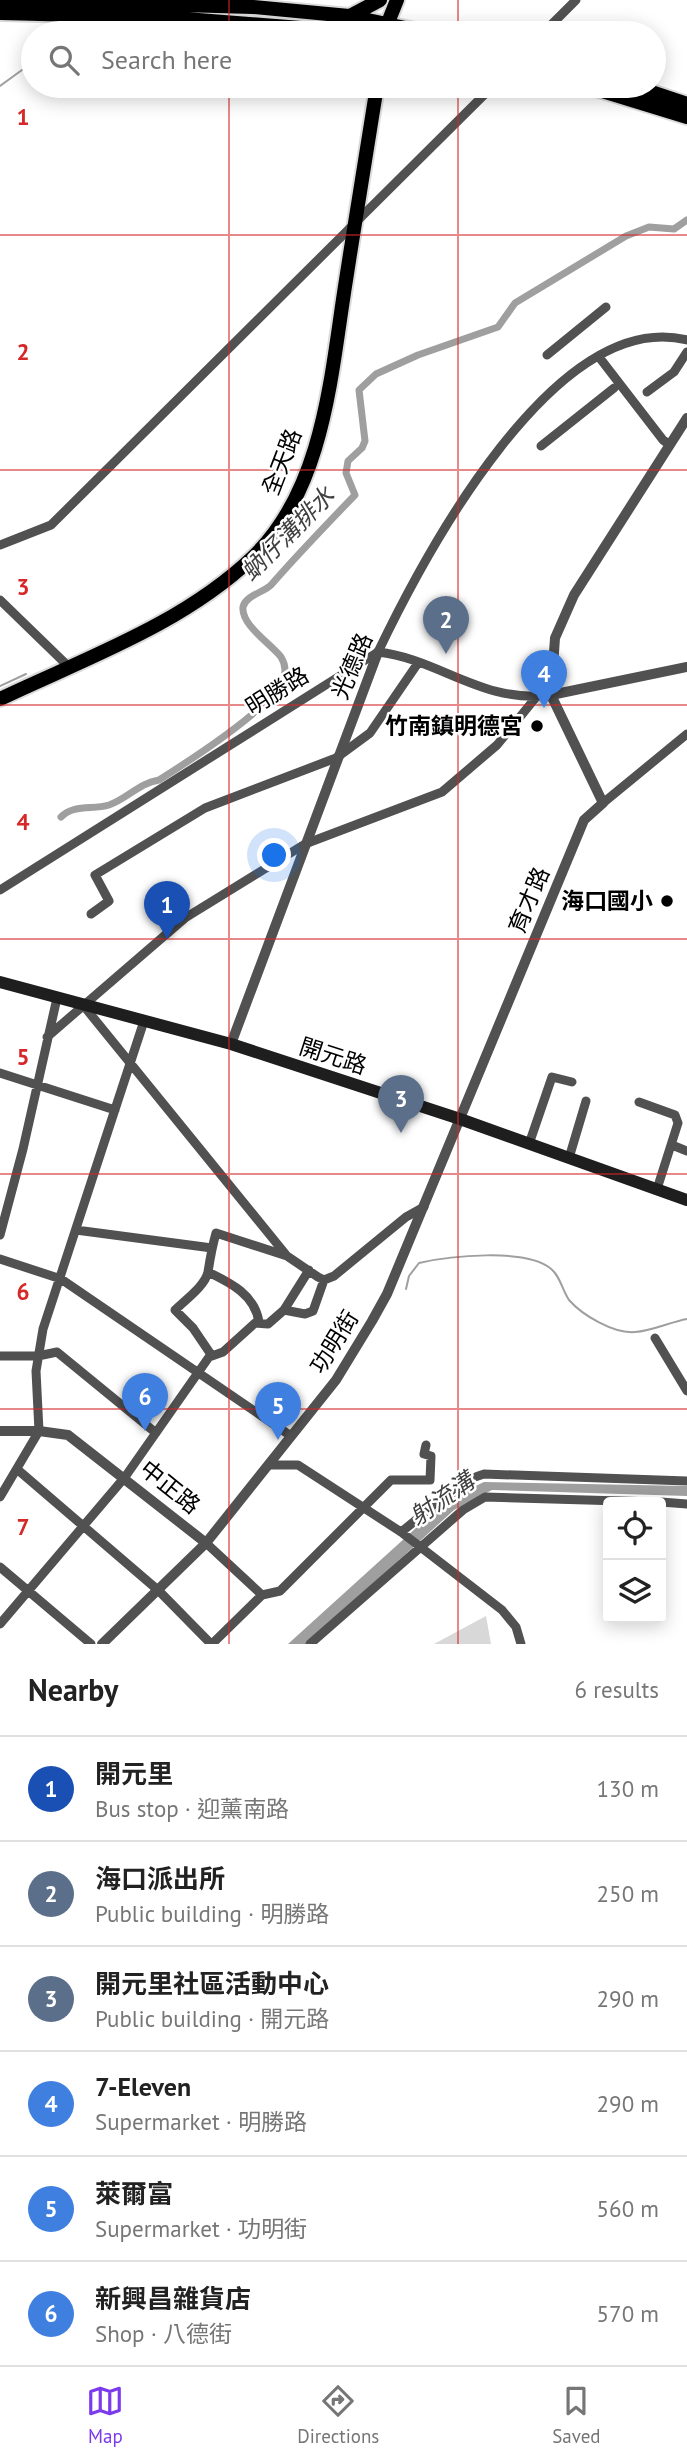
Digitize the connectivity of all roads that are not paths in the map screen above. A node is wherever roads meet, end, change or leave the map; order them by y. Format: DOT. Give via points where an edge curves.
graph roads {
  1 [pos="0,0"];
  2 [pos="380,0"];
  3 [pos="387,0"];
  4 [pos="397,0"];
  5 [pos="576,0"];
  6 [pos="77,9"];
  7 [pos="160,10"];
  8 [pos="0,13"];
  9 [pos="349,16"];
  10 [pos="258,21"];
  11 [pos="363,21"];
  12 [pos="386,21"];
  13 [pos="389,21"];
  14 [pos="556,21"];
  15 [pos="666,97"];
  16 [pos="375,98"];
  17 [pos="481,98"];
  18 [pos="625,98"];
  19 [pos="687,104"];
  20 [pos="687,117"];
  21 [pos="355,220"];
  22 [pos="606,307"];
  23 [pos="687,340"];
  24 [pos="687,352"];
  25 [pos="547,355"];
  26 [pos="599,357"];
  27 [pos="614,388"];
  28 [pos="647,392"];
  29 [pos="687,418"];
  30 [pos="670,445"];
  31 [pos="541,446"];
  32 [pos="0,545"];
  33 [pos="0,600"];
  34 [pos="379,652"];
  35 [pos="418,663"];
  36 [pos="68,666"];
  37 [pos="683,668"];
  38 [pos="687,680"];
  39 [pos="551,695"];
  40 [pos="537,696"];
  41 [pos="0,699"];
  42 [pos="687,734"];
  43 [pos="337,758"];
  44 [pos="603,803"];
  45 [pos="305,845"];
  46 [pos="0,890"];
  47 [pos="91,914"];
  48 [pos="0,982"];
  49 [pos="57,998"];
  50 [pos="83,1005"];
  51 [pos="144,1021"];
  52 [pos="47,1037"];
  53 [pos="231,1044"];
  54 [pos="129,1063"];
  55 [pos="0,1073"];
  56 [pos="572,1082"];
  57 [pos="37,1085"];
  58 [pos="586,1101"];
  59 [pos="639,1102"];
  60 [pos="115,1110"];
  61 [pos="460,1119"];
  62 [pos="529,1144"];
  63 [pos="671,1145"];
  64 [pos="687,1151"];
  65 [pos="569,1158"];
  66 [pos="657,1189"];
  67 [pos="687,1200"];
  68 [pos="424,1207"];
  69 [pos="76,1230"];
  70 [pos="0,1235"];
  71 [pos="212,1248"];
  72 [pos="287,1256"];
  73 [pos="0,1259"];
  74 [pos="309,1270"];
  75 [pos="208,1272"];
  76 [pos="61,1279"];
  77 [pos="324,1280"];
  78 [pos="284,1310"];
  79 [pos="259,1322"];
  80 [pos="655,1338"];
  81 [pos="0,1356"];
  82 [pos="38,1356"];
  83 [pos="212,1356"];
  84 [pos="197,1372"];
  85 [pos="687,1391"];
  86 [pos="39,1431"];
  87 [pos="0,1432"];
  88 [pos="156,1433"];
  89 [pos="291,1436"];
  90 [pos="426,1445"];
  91 [pos="270,1465"];
  92 [pos="18,1470"];
  93 [pos="125,1477"];
  94 [pos="687,1480"];
  95 [pos="0,1497"];
  96 [pos="603,1500"];
  97 [pos="666,1503"];
  98 [pos="687,1504"];
  99 [pos="365,1507"];
  100 [pos="84,1525"];
  101 [pos="402,1533"];
  102 [pos="206,1543"];
  103 [pos="419,1546"];
  104 [pos="0,1567"];
  105 [pos="27,1590"];
  106 [pos="159,1591"];
  107 [pos="261,1595"];
  108 [pos="0,1624"];
  109 [pos="92,1644"];
  110 [pos="102,1644"];
  111 [pos="211,1644"];
  112 [pos="310,1644"];
  113 [pos="521,1644"];
  1 -- 6 [label="main road"];
  2 -- 9 [label="main road"];
  3 -- 12 [label="main road"];
  4 -- 13 [label="main road"];
  5 -- 14 [label="street"];
  6 -- 7 [label="main road"];
  6 -- 8 [label="main road"];
  7 -- 9 [label="main road" via="253,7"];
  7 -- 10 [label="main road"];
  9 -- 11 [label="main road"];
  15 -- 19 [label="main road"];
  16 -- 21 [label="main road, 全天路"];
  17 -- 21 [label="street"];
  18 -- 20 [label="main road"];
  21 -- 32 [label="street" via="51,526"];
  21 -- 36 [label="main road, 全天路" via="322,419 295,499 278,528 256,555 210,593 124,642"];
  22 -- 25 [label="street"];
  23 -- 26 [label="street, 光德路" via="637,339"];
  24 -- 28 [label="street" via="674,372"];
  26 -- 30 [label="street"];
  26 -- 34 [label="street, 光德路" via="540,403 490,457 457,505"];
  27 -- 31 [label="street"];
  29 -- 30 [label="street"];
  30 -- 39 [label="street" via="562,616 552,655"];
  33 -- 36 [label="street"];
  34 -- 35 [label="street"];
  34 -- 43 [label="street, 光德路"];
  34 -- 46 [label="street, 明勝路"];
  35 -- 40 [label="street" via="470,685"];
  35 -- 43 [label="street" via="370,733"];
  36 -- 41 [label="main road, 全天路"];
  37 -- 38 [label="street"];
  37 -- 39 [label="street"];
  39 -- 40 [label="street"];
  39 -- 44 [label="street"];
  40 -- 45 [label="street" via="497,745 442,792"];
  42 -- 44 [label="street, 育才路"];
  43 -- 45 [label="street, 光德路"];
  43 -- 47 [label="street" via="205,807 95,875 109,901"];
  44 -- 61 [label="street, 育才路" via="584,820"];
  45 -- 50 [label="street" via="186,918"];
  45 -- 53 [label="street, 光德路"];
  48 -- 49 [label="main road, 開元路"];
  49 -- 50 [label="main road, 開元路"];
  49 -- 52 [label="street"];
  50 -- 51 [label="main road, 開元路"];
  50 -- 52 [label="street"];
  50 -- 54 [label="street"];
  51 -- 53 [label="main road, 開元路"];
  51 -- 54 [label="street"];
  52 -- 57 [label="street"];
  53 -- 61 [label="main road, 開元路"];
  54 -- 60 [label="street"];
  54 -- 72 [label="street"];
  55 -- 57 [label="street"];
  56 -- 62 [label="street" via="552,1077"];
  57 -- 60 [label="street"];
  57 -- 70 [label="street"];
  58 -- 65 [label="street"];
  59 -- 63 [label="street" via="675,1115 678,1123"];
  60 -- 69 [label="street"];
  61 -- 62 [label="main road, 開元路"];
  61 -- 68 [label="street, 功明街"];
  62 -- 65 [label="main road, 開元路"];
  63 -- 64 [label="street"];
  63 -- 66 [label="street"];
  65 -- 66 [label="main road, 開元路"];
  66 -- 67 [label="main road, 開元路"];
  68 -- 77 [label="street"];
  68 -- 89 [label="street, 功明街" via="372,1321 336,1380"];
  69 -- 71 [label="street"];
  69 -- 76 [label="street"];
  71 -- 72 [label="street" via="216,1233"];
  71 -- 75 [label="street"];
  72 -- 74 [label="street"];
  73 -- 76 [label="street"];
  74 -- 77 [label="street"];
  74 -- 78 [label="street"];
  75 -- 79 [label="street" via="230,1282 251,1300"];
  75 -- 83 [label="street" via="175,1310"];
  76 -- 82 [label="street"];
  76 -- 84 [label="street"];
  77 -- 78 [label="street" via="313,1311"];
  78 -- 79 [label="street" via="268,1324"];
  79 -- 83 [label="street"];
  80 -- 85 [label="street"];
  81 -- 82 [label="street"];
  82 -- 86 [label="street"];
  82 -- 88 [label="street" via="57,1352"];
  83 -- 84 [label="street"];
  84 -- 88 [label="street"];
  84 -- 89 [label="street"];
  86 -- 87 [label="street, 中正路"];
  86 -- 92 [label="street"];
  86 -- 93 [label="street, 中正路" via="68,1435"];
  88 -- 93 [label="street"];
  89 -- 91 [label="street, 功明街"];
  90 -- 99 [label="street" via="424,1454 431,1456 430,1480 391,1480"];
  91 -- 99 [label="street" via="298,1465"];
  91 -- 102 [label="street, 功明街"];
  92 -- 95 [label="street"];
  92 -- 100 [label="street"];
  93 -- 100 [label="street"];
  93 -- 102 [label="street, 中正路"];
  94 -- 101 [label="street" via="484,1474 452,1491"];
  96 -- 103 [label="street" via="485,1497"];
  97 -- 98 [label="street"];
  99 -- 101 [label="street"];
  99 -- 107 [label="street" via="280,1591"];
  100 -- 105 [label="street"];
  100 -- 106 [label="street"];
  101 -- 103 [label="street"];
  102 -- 106 [label="street, 功明街"];
  102 -- 107 [label="street, 中正路"];
  103 -- 112 [label="street"];
  103 -- 113 [label="street" via="502,1610"];
  104 -- 105 [label="street"];
  105 -- 108 [label="street"];
  105 -- 109 [label="street"];
  106 -- 110 [label="street, 功明街"];
  106 -- 111 [label="street"];
  107 -- 111 [label="street"];
}
